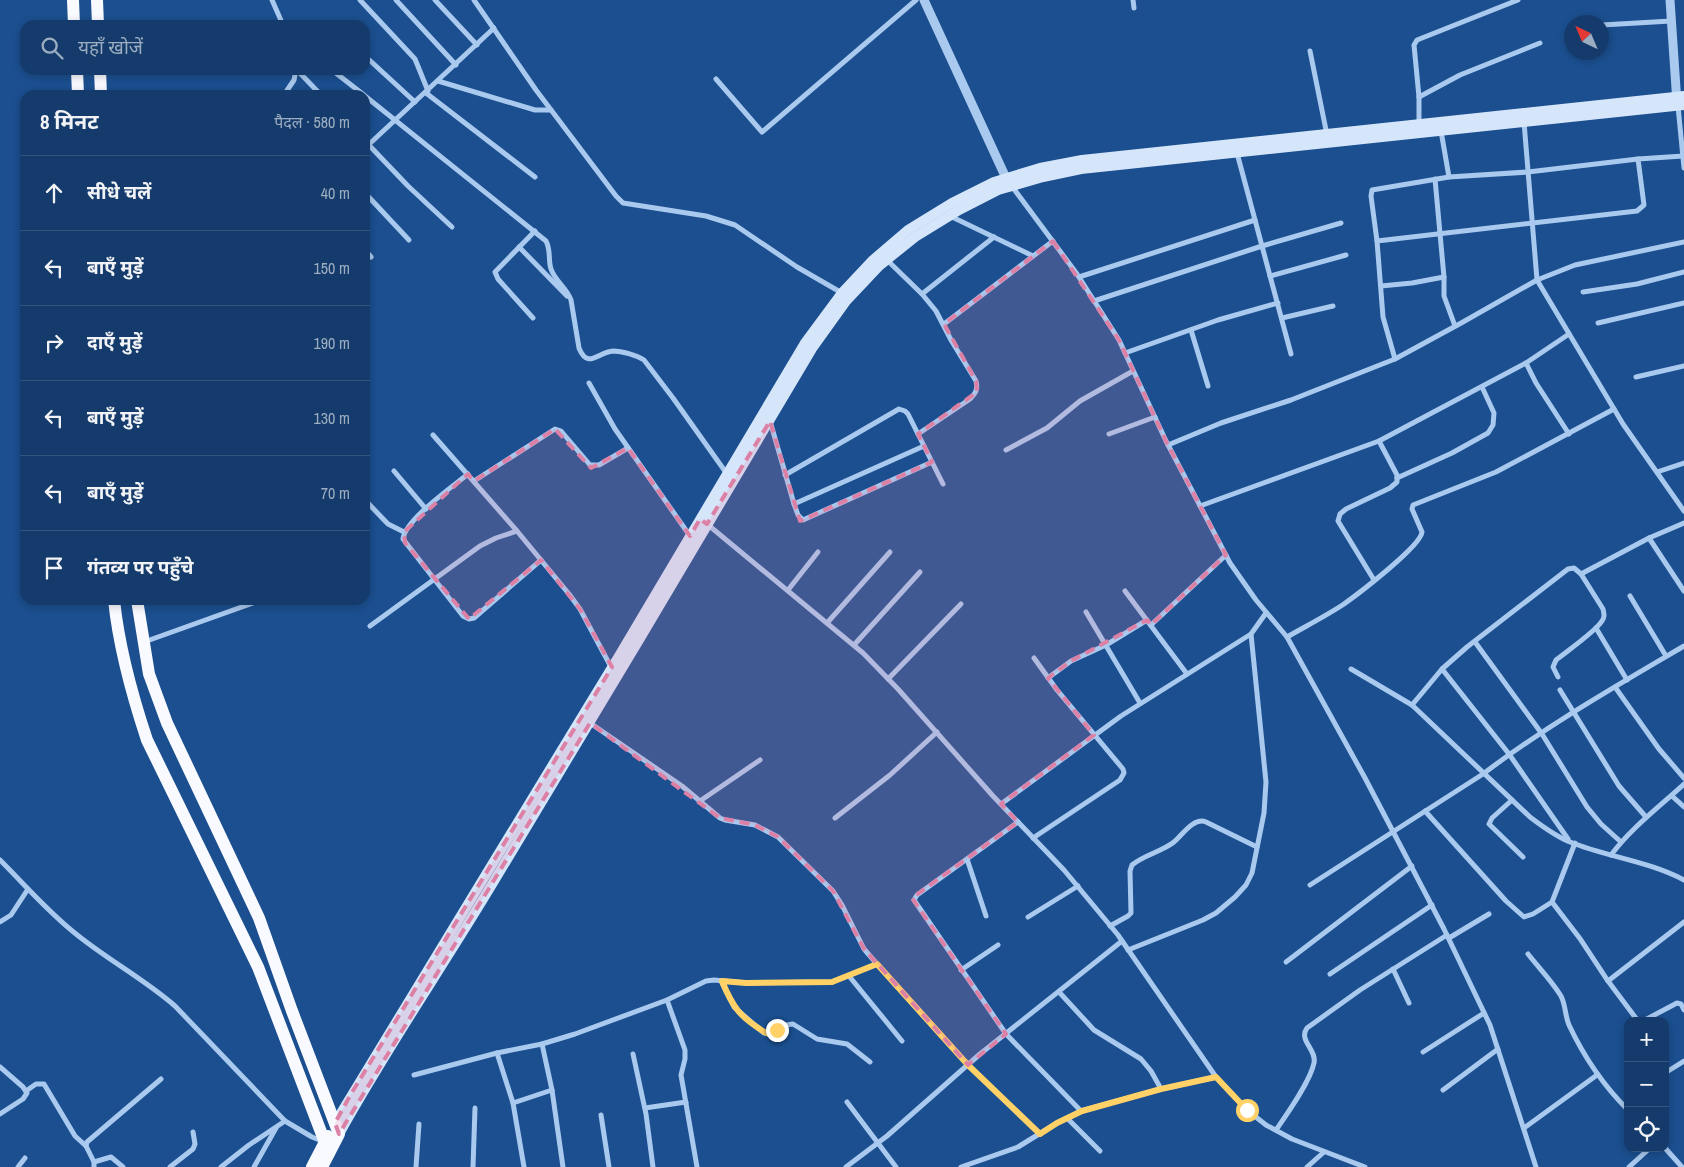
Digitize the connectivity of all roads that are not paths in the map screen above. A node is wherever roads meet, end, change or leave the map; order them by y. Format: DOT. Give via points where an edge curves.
graph roads {
  1 [pos="73,0"];
  2 [pos="96,0"];
  3 [pos="272,0"];
  4 [pos="360,0"];
  5 [pos="396,0"];
  6 [pos="435,0"];
  7 [pos="474,0"];
  8 [pos="916,0"];
  9 [pos="924,0"];
  10 [pos="1133,0"];
  11 [pos="1518,0"];
  12 [pos="1670,0"];
  13 [pos="1134,8"];
  14 [pos="74,20"];
  15 [pos="98,20"];
  16 [pos="281,20"];
  17 [pos="1671,21"];
  18 [pos="1609,25"];
  19 [pos="494,28"];
  20 [pos="1540,42"];
  21 [pos="477,45"];
  22 [pos="1310,51"];
  23 [pos="370,61"];
  24 [pos="456,65"];
  25 [pos="77,75"];
  26 [pos="100,75"];
  27 [pos="296,75"];
  28 [pos="302,75"];
  29 [pos="338,75"];
  30 [pos="716,78"];
  31 [pos="438,81"];
  32 [pos="78,90"];
  33 [pos="101,90"];
  34 [pos="287,90"];
  35 [pos="316,90"];
  36 [pos="357,90"];
  37 [pos="427,92"];
  38 [pos="1419,97"];
  39 [pos="370,101"];
  40 [pos="1681,101"];
  41 [pos="416,102"];
  42 [pos="551,110"];
  43 [pos="395,120"];
  44 [pos="1524,122"];
  45 [pos="1419,125"];
  46 [pos="1441,131"];
  47 [pos="1327,135"];
  48 [pos="370,141"];
  49 [pos="370,148"];
  50 [pos="1237,153"];
  51 [pos="1683,156"];
  52 [pos="1638,159"];
  53 [pos="1684,168"];
  54 [pos="1528,172"];
  55 [pos="535,177"];
  56 [pos="1448,177"];
  57 [pos="1435,179"];
  58 [pos="1009,182"];
  59 [pos="370,199"];
  60 [pos="950,215"];
  61 [pos="1255,220"];
  62 [pos="1342,223"];
  63 [pos="1532,224"];
  64 [pos="452,227"];
  65 [pos="535,231"];
  66 [pos="1440,234"];
  67 [pos="994,237"];
  68 [pos="409,240"];
  69 [pos="1053,241"];
  70 [pos="1377,242"];
  71 [pos="1684,242"];
  72 [pos="1262,246"];
  73 [pos="519,247"];
  74 [pos="1346,255"];
  75 [pos="1033,256"];
  76 [pos="887,260"];
  77 [pos="1684,272"];
  78 [pos="1270,276"];
  79 [pos="1079,277"];
  80 [pos="1444,277"];
  81 [pos="1537,280"];
  82 [pos="1381,286"];
  83 [pos="1583,292"];
  84 [pos="842,293"];
  85 [pos="922,294"];
  86 [pos="571,300"];
  87 [pos="1094,301"];
  88 [pos="1278,303"];
  89 [pos="1684,303"];
  90 [pos="1333,306"];
  91 [pos="533,318"];
  92 [pos="1282,318"];
  93 [pos="1598,323"];
  94 [pos="944,324"];
  95 [pos="1455,326"];
  96 [pos="1191,330"];
  97 [pos="1569,334"];
  98 [pos="1125,353"];
  99 [pos="1291,354"];
  100 [pos="1395,359"];
  101 [pos="1526,363"];
  102 [pos="1684,366"];
  103 [pos="1133,371"];
  104 [pos="1636,377"];
  105 [pos="589,383"];
  106 [pos="1208,386"];
  107 [pos="1482,387"];
  108 [pos="1614,409"];
  109 [pos="1155,417"];
  110 [pos="770,421"];
  111 [pos="918,434"];
  112 [pos="1109,434"];
  113 [pos="1569,434"];
  114 [pos="432,435"];
  115 [pos="1379,441"];
  116 [pos="1168,445"];
  117 [pos="924,446"];
  118 [pos="628,448"];
  119 [pos="1006,450"];
  120 [pos="932,462"];
  121 [pos="1684,463"];
  122 [pos="394,471"];
  123 [pos="1658,472"];
  124 [pos="468,474"];
  125 [pos="727,474"];
  126 [pos="785,474"];
  127 [pos="1397,478"];
  128 [pos="474,481"];
  129 [pos="943,484"];
  130 [pos="794,504"];
  131 [pos="370,505"];
  132 [pos="1200,506"];
  133 [pos="426,509"];
  134 [pos="1684,511"];
  135 [pos="704,522"];
  136 [pos="1684,523"];
  137 [pos="517,530"];
  138 [pos="404,532"];
  139 [pos="690,536"];
  140 [pos="1649,538"];
  141 [pos="818,552"];
  142 [pos="890,552"];
  143 [pos="1226,555"];
  144 [pos="542,560"];
  145 [pos="920,572"];
  146 [pos="1581,574"];
  147 [pos="433,579"];
  148 [pos="1374,580"];
  149 [pos="788,590"];
  150 [pos="1126,591"];
  151 [pos="1684,591"];
  152 [pos="1630,596"];
  153 [pos="961,604"];
  154 [pos="115,605"];
  155 [pos="138,605"];
  156 [pos="247,605"];
  157 [pos="1086,612"];
  158 [pos="1266,613"];
  159 [pos="828,623"];
  160 [pos="1149,623"];
  161 [pos="370,626"];
  162 [pos="1596,628"];
  163 [pos="1251,634"];
  164 [pos="1287,637"];
  165 [pos="144,642"];
  166 [pos="1475,642"];
  167 [pos="854,645"];
  168 [pos="1106,645"];
  169 [pos="1684,646"];
  170 [pos="1666,656"];
  171 [pos="1034,658"];
  172 [pos="612,667"];
  173 [pos="1351,669"];
  174 [pos="1442,669"];
  175 [pos="1187,674"];
  176 [pos="1558,677"];
  177 [pos="1048,678"];
  178 [pos="888,679"];
  179 [pos="1626,680"];
  180 [pos="1614,687"];
  181 [pos="1560,690"];
  182 [pos="1140,704"];
  183 [pos="1412,705"];
  184 [pos="1574,713"];
  185 [pos="585,720"];
  186 [pos="937,732"];
  187 [pos="1542,734"];
  188 [pos="1094,735"];
  189 [pos="1509,754"];
  190 [pos="760,760"];
  191 [pos="1483,774"];
  192 [pos="1684,778"];
  193 [pos="1684,784"];
  194 [pos="1672,796"];
  195 [pos="1512,800"];
  196 [pos="700,801"];
  197 [pos="1001,804"];
  198 [pos="1684,807"];
  199 [pos="1425,811"];
  200 [pos="1646,817"];
  201 [pos="835,818"];
  202 [pos="1018,822"];
  203 [pos="1393,832"];
  204 [pos="1033,838"];
  205 [pos="1569,842"];
  206 [pos="1620,842"];
  207 [pos="1575,844"];
  208 [pos="1257,847"];
  209 [pos="1611,855"];
  210 [pos="1522,857"];
  211 [pos="966,859"];
  212 [pos="0,860"];
  213 [pos="1412,866"];
  214 [pos="1684,880"];
  215 [pos="1310,885"];
  216 [pos="1078,886"];
  217 [pos="28,889"];
  218 [pos="1552,902"];
  219 [pos="1432,905"];
  220 [pos="1489,914"];
  221 [pos="986,916"];
  222 [pos="1028,917"];
  223 [pos="0,922"];
  224 [pos="1684,922"];
  225 [pos="1110,926"];
  226 [pos="1448,937"];
  227 [pos="1122,941"];
  228 [pos="998,944"];
  229 [pos="1128,950"];
  230 [pos="1528,954"];
  231 [pos="1286,962"];
  232 [pos="877,964"];
  233 [pos="1393,969"];
  234 [pos="961,970"];
  235 [pos="1330,974"];
  236 [pos="849,976"];
  237 [pos="722,981"];
  238 [pos="1608,981"];
  239 [pos="1059,992"];
  240 [pos="666,1000"];
  241 [pos="1409,1003"];
  242 [pos="1684,1010"];
  243 [pos="1484,1012"];
  244 [pos="1635,1017"];
  245 [pos="1651,1017"];
  246 [pos="1006,1034"];
  247 [pos="902,1041"];
  248 [pos="542,1044"];
  249 [pos="1498,1049"];
  250 [pos="497,1052"];
  251 [pos="1422,1052"];
  252 [pos="634,1054"];
  253 [pos="1684,1060"];
  254 [pos="870,1062"];
  255 [pos="968,1065"];
  256 [pos="0,1067"];
  257 [pos="1669,1070"];
  258 [pos="414,1075"];
  259 [pos="1597,1075"];
  260 [pos="1216,1077"];
  261 [pos="161,1079"];
  262 [pos="1161,1089"];
  263 [pos="552,1090"];
  264 [pos="1443,1090"];
  265 [pos="26,1091"];
  266 [pos="686,1102"];
  267 [pos="847,1102"];
  268 [pos="513,1103"];
  269 [pos="1625,1107"];
  270 [pos="475,1108"];
  271 [pos="645,1108"];
  272 [pos="1082,1111"];
  273 [pos="0,1114"];
  274 [pos="601,1115"];
  275 [pos="1067,1118"];
  276 [pos="285,1120"];
  277 [pos="419,1124"];
  278 [pos="276,1127"];
  279 [pos="1524,1128"];
  280 [pos="337,1129"];
  281 [pos="1276,1130"];
  282 [pos="193,1132"];
  283 [pos="1040,1134"];
  284 [pos="877,1143"];
  285 [pos="86,1146"];
  286 [pos="1100,1151"];
  287 [pos="1324,1152"];
  288 [pos="1646,1152"];
  289 [pos="1669,1152"];
  290 [pos="326,1157"];
  291 [pos="26,1158"];
  292 [pos="94,1164"];
  293 [pos="18,1167"];
  294 [pos="123,1167"];
  295 [pos="170,1167"];
  296 [pos="221,1167"];
  297 [pos="254,1167"];
  298 [pos="312,1167"];
  299 [pos="416,1167"];
  300 [pos="473,1167"];
  301 [pos="524,1167"];
  302 [pos="563,1167"];
  303 [pos="609,1167"];
  304 [pos="653,1167"];
  305 [pos="697,1167"];
  306 [pos="846,1167"];
  307 [pos="896,1167"];
  308 [pos="961,1167"];
  309 [pos="1307,1167"];
  310 [pos="1365,1167"];
  311 [pos="1536,1167"];
  312 [pos="1629,1167"];
  313 [pos="1682,1167"];
  1 -- 14 [label="highway"];
  2 -- 15 [label="highway"];
  3 -- 16 [label="street"];
  4 -- 37 [label="street" via="415,58"];
  5 -- 24 [label="street"];
  6 -- 21 [label="street"];
  7 -- 19 [label="street"];
  8 -- 30 [label="street" via="762,132"];
  9 -- 58 [label="street"];
  10 -- 13 [label="street"];
  11 -- 38 [label="street" via="1417,40 1414,45"];
  12 -- 17 [label="street"];
  17 -- 18 [label="street"];
  17 -- 40 [label="street"];
  19 -- 21 [label="street"];
  19 -- 42 [label="street"];
  20 -- 38 [label="street" via="1460,75"];
  21 -- 24 [label="street"];
  22 -- 47 [label="street"];
  23 -- 41 [label="street"];
  24 -- 31 [label="street"];
  25 -- 32 [label="highway"];
  26 -- 33 [label="highway"];
  27 -- 34 [label="street"];
  28 -- 35 [label="street"];
  29 -- 36 [label="street"];
  31 -- 37 [label="street"];
  31 -- 42 [label="street" via="535,110"];
  37 -- 41 [label="street"];
  37 -- 55 [label="street"];
  38 -- 45 [label="street"];
  39 -- 43 [label="street"];
  40 -- 44 [label="main road"];
  40 -- 45 [label="main road"];
  40 -- 51 [label="street"];
  41 -- 43 [label="street"];
  42 -- 84 [label="street" via="624,203 706,216 736,225"];
  43 -- 48 [label="street"];
  43 -- 65 [label="street"];
  44 -- 46 [label="main road"];
  44 -- 54 [label="street"];
  45 -- 47 [label="main road"];
  46 -- 50 [label="main road"];
  46 -- 56 [label="street"];
  47 -- 58 [label="main road" via="1082,160 1040,168"];
  49 -- 64 [label="street"];
  50 -- 58 [label="main road" via="1081,170"];
  50 -- 61 [label="street"];
  51 -- 52 [label="street"];
  51 -- 53 [label="street"];
  52 -- 54 [label="street"];
  52 -- 63 [label="street" via="1644,205 1641,209"];
  54 -- 56 [label="street"];
  54 -- 63 [label="street"];
  56 -- 57 [label="street"];
  57 -- 66 [label="street"];
  57 -- 70 [label="street" via="1371,191"];
  58 -- 60 [label="main road"];
  58 -- 69 [label="street"];
  58 -- 84 [label="main road" via="994,182 908,230"];
  59 -- 68 [label="street"];
  60 -- 67 [label="street"];
  60 -- 76 [label="main road"];
  61 -- 72 [label="street"];
  61 -- 79 [label="street"];
  62 -- 72 [label="street"];
  63 -- 66 [label="street"];
  63 -- 81 [label="street"];
  65 -- 73 [label="street"];
  65 -- 86 [label="street" via="548,243 552,272"];
  66 -- 70 [label="street"];
  66 -- 80 [label="street"];
  67 -- 75 [label="street"];
  67 -- 85 [label="street"];
  69 -- 75 [label="street"];
  69 -- 79 [label="street"];
  70 -- 82 [label="street"];
  71 -- 81 [label="street" via="1575,265"];
  72 -- 78 [label="street"];
  72 -- 87 [label="street"];
  73 -- 86 [label="street"];
  73 -- 91 [label="street" via="497,268 495,275"];
  74 -- 78 [label="street"];
  75 -- 94 [label="street"];
  76 -- 85 [label="street"];
  76 -- 110 [label="main road" via="846,301 813,347"];
  77 -- 83 [label="street" via="1637,284"];
  78 -- 88 [label="street"];
  79 -- 87 [label="street"];
  80 -- 82 [label="street"];
  80 -- 95 [label="street" via="1444,296"];
  81 -- 95 [label="street"];
  81 -- 97 [label="street"];
  82 -- 100 [label="street" via="1385,324"];
  84 -- 125 [label="main road" via="805,343"];
  85 -- 94 [label="street"];
  86 -- 125 [label="street" via="579,348 586,358 611,351 644,360"];
  87 -- 98 [label="street"];
  88 -- 92 [label="street"];
  88 -- 96 [label="street"];
  89 -- 93 [label="street"];
  90 -- 92 [label="street"];
  92 -- 99 [label="street"];
  94 -- 111 [label="street" via="976,380 977,390 970,399"];
  95 -- 100 [label="street"];
  96 -- 98 [label="street"];
  96 -- 106 [label="street"];
  97 -- 101 [label="street"];
  97 -- 108 [label="street"];
  98 -- 103 [label="street"];
  100 -- 116 [label="street"];
  101 -- 107 [label="street"];
  101 -- 113 [label="street"];
  102 -- 104 [label="street"];
  103 -- 109 [label="street"];
  103 -- 119 [label="street" via="1080,401 1047,428"];
  105 -- 118 [label="street" via="614,430"];
  107 -- 115 [label="street"];
  107 -- 127 [label="street" via="1494,413 1488,433"];
  108 -- 113 [label="street"];
  108 -- 123 [label="street"];
  109 -- 112 [label="street"];
  109 -- 116 [label="street"];
  110 -- 126 [label="street"];
  110 -- 135 [label="main road"];
  111 -- 117 [label="street"];
  111 -- 126 [label="street" via="905,411 897,410"];
  113 -- 148 [label="street" via="1496,472 1413,505 1422,537"];
  114 -- 124 [label="street"];
  115 -- 127 [label="street"];
  115 -- 132 [label="street"];
  116 -- 132 [label="street"];
  117 -- 120 [label="street"];
  117 -- 130 [label="street"];
  118 -- 128 [label="street" via="599,465 590,465 555,428"];
  118 -- 139 [label="street"];
  120 -- 129 [label="street"];
  120 -- 130 [label="street" via="805,519 800,518"];
  121 -- 123 [label="street"];
  122 -- 133 [label="street"];
  123 -- 134 [label="street"];
  124 -- 128 [label="street"];
  124 -- 133 [label="street"];
  125 -- 135 [label="main road"];
  126 -- 130 [label="street"];
  127 -- 148 [label="street" via="1390,488 1346,509 1338,517 1340,526"];
  128 -- 137 [label="street"];
  131 -- 138 [label="street" via="388,524"];
  132 -- 143 [label="street"];
  133 -- 138 [label="street"];
  135 -- 139 [label="main road"];
  135 -- 149 [label="street"];
  135 -- 185 [label="main road"];
  136 -- 140 [label="street"];
  137 -- 144 [label="street"];
  137 -- 147 [label="street" via="480,546"];
  138 -- 147 [label="street" via="405,543"];
  139 -- 172 [label="main road"];
  140 -- 146 [label="street"];
  140 -- 151 [label="street"];
  141 -- 149 [label="street"];
  142 -- 159 [label="street"];
  143 -- 158 [label="street"];
  143 -- 160 [label="street"];
  144 -- 147 [label="street" via="471,619 463,616"];
  144 -- 172 [label="street" via="576,603"];
  145 -- 167 [label="street"];
  146 -- 162 [label="street" via="1604,613 1604,619"];
  146 -- 166 [label="street" via="1574,568 1568,569"];
  147 -- 161 [label="street"];
  148 -- 164 [label="street" via="1342,605"];
  149 -- 159 [label="street"];
  150 -- 160 [label="street"];
  152 -- 170 [label="street"];
  153 -- 178 [label="street"];
  154 -- 290 [label="highway" via="124,663 148,740 258,967"];
  155 -- 165 [label="highway"];
  156 -- 165 [label="street"];
  157 -- 168 [label="street"];
  158 -- 163 [label="street"];
  158 -- 164 [label="street"];
  159 -- 167 [label="street"];
  160 -- 168 [label="street"];
  160 -- 175 [label="street"];
  162 -- 176 [label="street" via="1556,660 1553,668"];
  162 -- 179 [label="street"];
  163 -- 175 [label="street"];
  163 -- 208 [label="street" via="1266,782"];
  164 -- 203 [label="street"];
  165 -- 280 [label="highway" via="150,674 167,722 259,918"];
  166 -- 174 [label="street"];
  166 -- 187 [label="street"];
  167 -- 178 [label="street"];
  168 -- 177 [label="street" via="1071,661"];
  168 -- 182 [label="street"];
  169 -- 170 [label="street"];
  170 -- 179 [label="street"];
  171 -- 177 [label="street"];
  172 -- 185 [label="main road"];
  173 -- 183 [label="street"];
  174 -- 183 [label="street"];
  174 -- 189 [label="street"];
  175 -- 182 [label="street"];
  177 -- 188 [label="street"];
  178 -- 186 [label="street"];
  179 -- 180 [label="street"];
  180 -- 184 [label="street"];
  180 -- 192 [label="street"];
  181 -- 184 [label="street"];
  182 -- 188 [label="street"];
  183 -- 191 [label="street"];
  184 -- 187 [label="street"];
  184 -- 200 [label="street" via="1619,786"];
  185 -- 196 [label="street"];
  185 -- 280 [label="main road"];
  186 -- 197 [label="street"];
  186 -- 201 [label="street" via="890,775"];
  187 -- 189 [label="street"];
  187 -- 206 [label="street" via="1587,807"];
  188 -- 197 [label="street"];
  188 -- 204 [label="street" via="1123,769 1123,777"];
  189 -- 191 [label="street"];
  189 -- 205 [label="street"];
  190 -- 196 [label="street"];
  191 -- 195 [label="street"];
  191 -- 199 [label="street"];
  193 -- 194 [label="street"];
  194 -- 198 [label="street"];
  194 -- 200 [label="street"];
  195 -- 205 [label="street" via="1541,826"];
  195 -- 210 [label="street" via="1489,824"];
  196 -- 232 [label="street" via="725,820 755,825 778,837 833,891 864,949"];
  197 -- 202 [label="street"];
  199 -- 203 [label="street"];
  199 -- 218 [label="street" via="1519,914 1527,916"];
  200 -- 206 [label="street"];
  202 -- 204 [label="street"];
  202 -- 211 [label="street"];
  203 -- 213 [label="street"];
  203 -- 215 [label="street"];
  204 -- 216 [label="street"];
  205 -- 207 [label="street"];
  206 -- 209 [label="street"];
  207 -- 209 [label="street"];
  207 -- 218 [label="street"];
  208 -- 225 [label="street" via="1202,820 1195,822 1165,848 1132,865 1131,913"];
  208 -- 229 [label="street" via="1246,885 1224,906 1203,920"];
  209 -- 214 [label="street" via="1658,868"];
  211 -- 221 [label="street"];
  211 -- 234 [label="street" via="914,898"];
  212 -- 217 [label="street"];
  213 -- 219 [label="street"];
  213 -- 231 [label="street"];
  216 -- 222 [label="street"];
  216 -- 225 [label="street"];
  217 -- 223 [label="street" via="11,915"];
  217 -- 276 [label="street" via="78,936 175,1006"];
  218 -- 238 [label="street"];
  219 -- 226 [label="street"];
  219 -- 235 [label="street"];
  220 -- 226 [label="street"];
  224 -- 238 [label="street"];
  225 -- 227 [label="street"];
  226 -- 233 [label="street"];
  226 -- 243 [label="street"];
  227 -- 229 [label="street"];
  227 -- 239 [label="street"];
  228 -- 234 [label="street"];
  229 -- 260 [label="street"];
  230 -- 259 [label="street" via="1560,996 1568,1023"];
  232 -- 236 [label="street"];
  232 -- 255 [label="street"];
  233 -- 241 [label="street"];
  233 -- 281 [label="street" via="1305,1032 1314,1063"];
  234 -- 246 [label="street"];
  236 -- 237 [label="street" via="829,982"];
  236 -- 247 [label="street"];
  237 -- 240 [label="street" via="706,981"];
  237 -- 254 [label="street" via="734,1007 764,1033 793,1024 817,1039 847,1044"];
  238 -- 244 [label="street"];
  239 -- 246 [label="street"];
  239 -- 262 [label="street" via="1094,1030 1141,1059"];
  240 -- 248 [label="street"];
  240 -- 266 [label="street" via="685,1050 681,1074"];
  242 -- 245 [label="street" via="1681,1004 1676,1004"];
  243 -- 249 [label="street"];
  243 -- 251 [label="street"];
  246 -- 255 [label="street"];
  246 -- 272 [label="street"];
  248 -- 250 [label="street"];
  248 -- 263 [label="street"];
  249 -- 264 [label="street"];
  249 -- 279 [label="street"];
  250 -- 258 [label="street"];
  250 -- 268 [label="street"];
  252 -- 271 [label="street"];
  253 -- 257 [label="street"];
  255 -- 283 [label="street"];
  255 -- 284 [label="street"];
  256 -- 265 [label="street"];
  259 -- 269 [label="street"];
  259 -- 279 [label="street"];
  260 -- 262 [label="street"];
  260 -- 281 [label="street" via="1247,1110"];
  261 -- 285 [label="street"];
  262 -- 272 [label="street"];
  263 -- 268 [label="street"];
  263 -- 302 [label="street"];
  265 -- 273 [label="street" via="25,1098"];
  265 -- 285 [label="street" via="36,1084 44,1084 75,1136"];
  266 -- 271 [label="street"];
  266 -- 305 [label="street"];
  267 -- 284 [label="street"];
  268 -- 301 [label="street"];
  270 -- 300 [label="street"];
  271 -- 304 [label="street"];
  272 -- 275 [label="street"];
  274 -- 303 [label="street"];
  275 -- 283 [label="street"];
  275 -- 286 [label="street"];
  276 -- 278 [label="street"];
  276 -- 290 [label="street" via="312,1137"];
  277 -- 299 [label="street"];
  278 -- 296 [label="street"];
  278 -- 297 [label="street"];
  279 -- 311 [label="street"];
  280 -- 290 [label="highway"];
  281 -- 287 [label="street"];
  282 -- 295 [label="street" via="193,1149"];
  283 -- 308 [label="street" via="1018,1147"];
  284 -- 306 [label="street"];
  284 -- 307 [label="street"];
  285 -- 292 [label="street"];
  287 -- 309 [label="street"];
  287 -- 310 [label="street"];
  288 -- 312 [label="street"];
  289 -- 313 [label="street"];
  290 -- 298 [label="highway"];
  291 -- 293 [label="street"];
  292 -- 294 [label="street" via="111,1157"];
}
